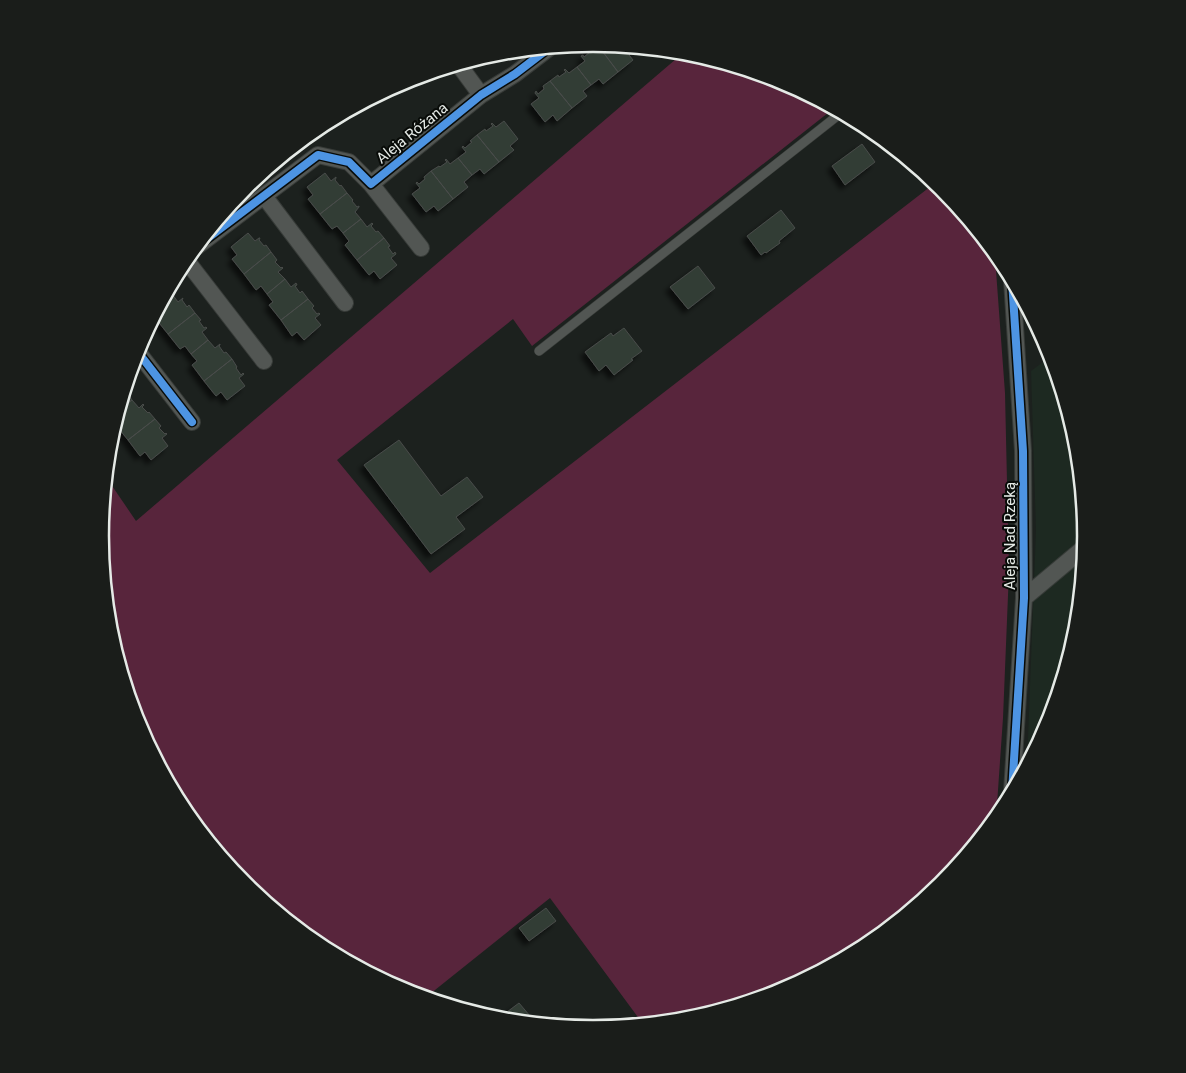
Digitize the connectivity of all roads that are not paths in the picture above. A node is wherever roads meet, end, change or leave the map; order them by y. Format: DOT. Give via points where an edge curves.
graph roads {
  1 [pos="537,56"];
  2 [pos="463,70"];
  3 [pos="482,96"];
  4 [pos="836,117"];
  5 [pos="371,184"];
  6 [pos="264,196"];
  7 [pos="218,230"];
  8 [pos="420,248"];
  9 [pos="192,267"];
  10 [pos="1013,297"];
  11 [pos="345,303"];
  12 [pos="539,351"];
  13 [pos="143,359"];
  14 [pos="264,361"];
  15 [pos="192,422"];
  16 [pos="1076,554"];
  17 [pos="1024,598"];
  18 [pos="1013,776"];
  1 -- 3 [label="street, Aleja Różana"];
  2 -- 3 [label="street"];
  3 -- 5 [label="street, Aleja Różana"];
  4 -- 12 [label="lane"];
  5 -- 6 [label="street, Aleja Różana" via="349,162 318,155"];
  5 -- 8 [label="street, Aleja Różana"];
  6 -- 7 [label="street, Aleja Różana"];
  6 -- 11 [label="street"];
  9 -- 14 [label="street"];
  10 -- 17 [label="street, Aleja Nad Rzeką" via="1023,451"];
  13 -- 15 [label="street"];
  16 -- 17 [label="street"];
  17 -- 18 [label="street, Aleja Nad Rzeką"];
}
